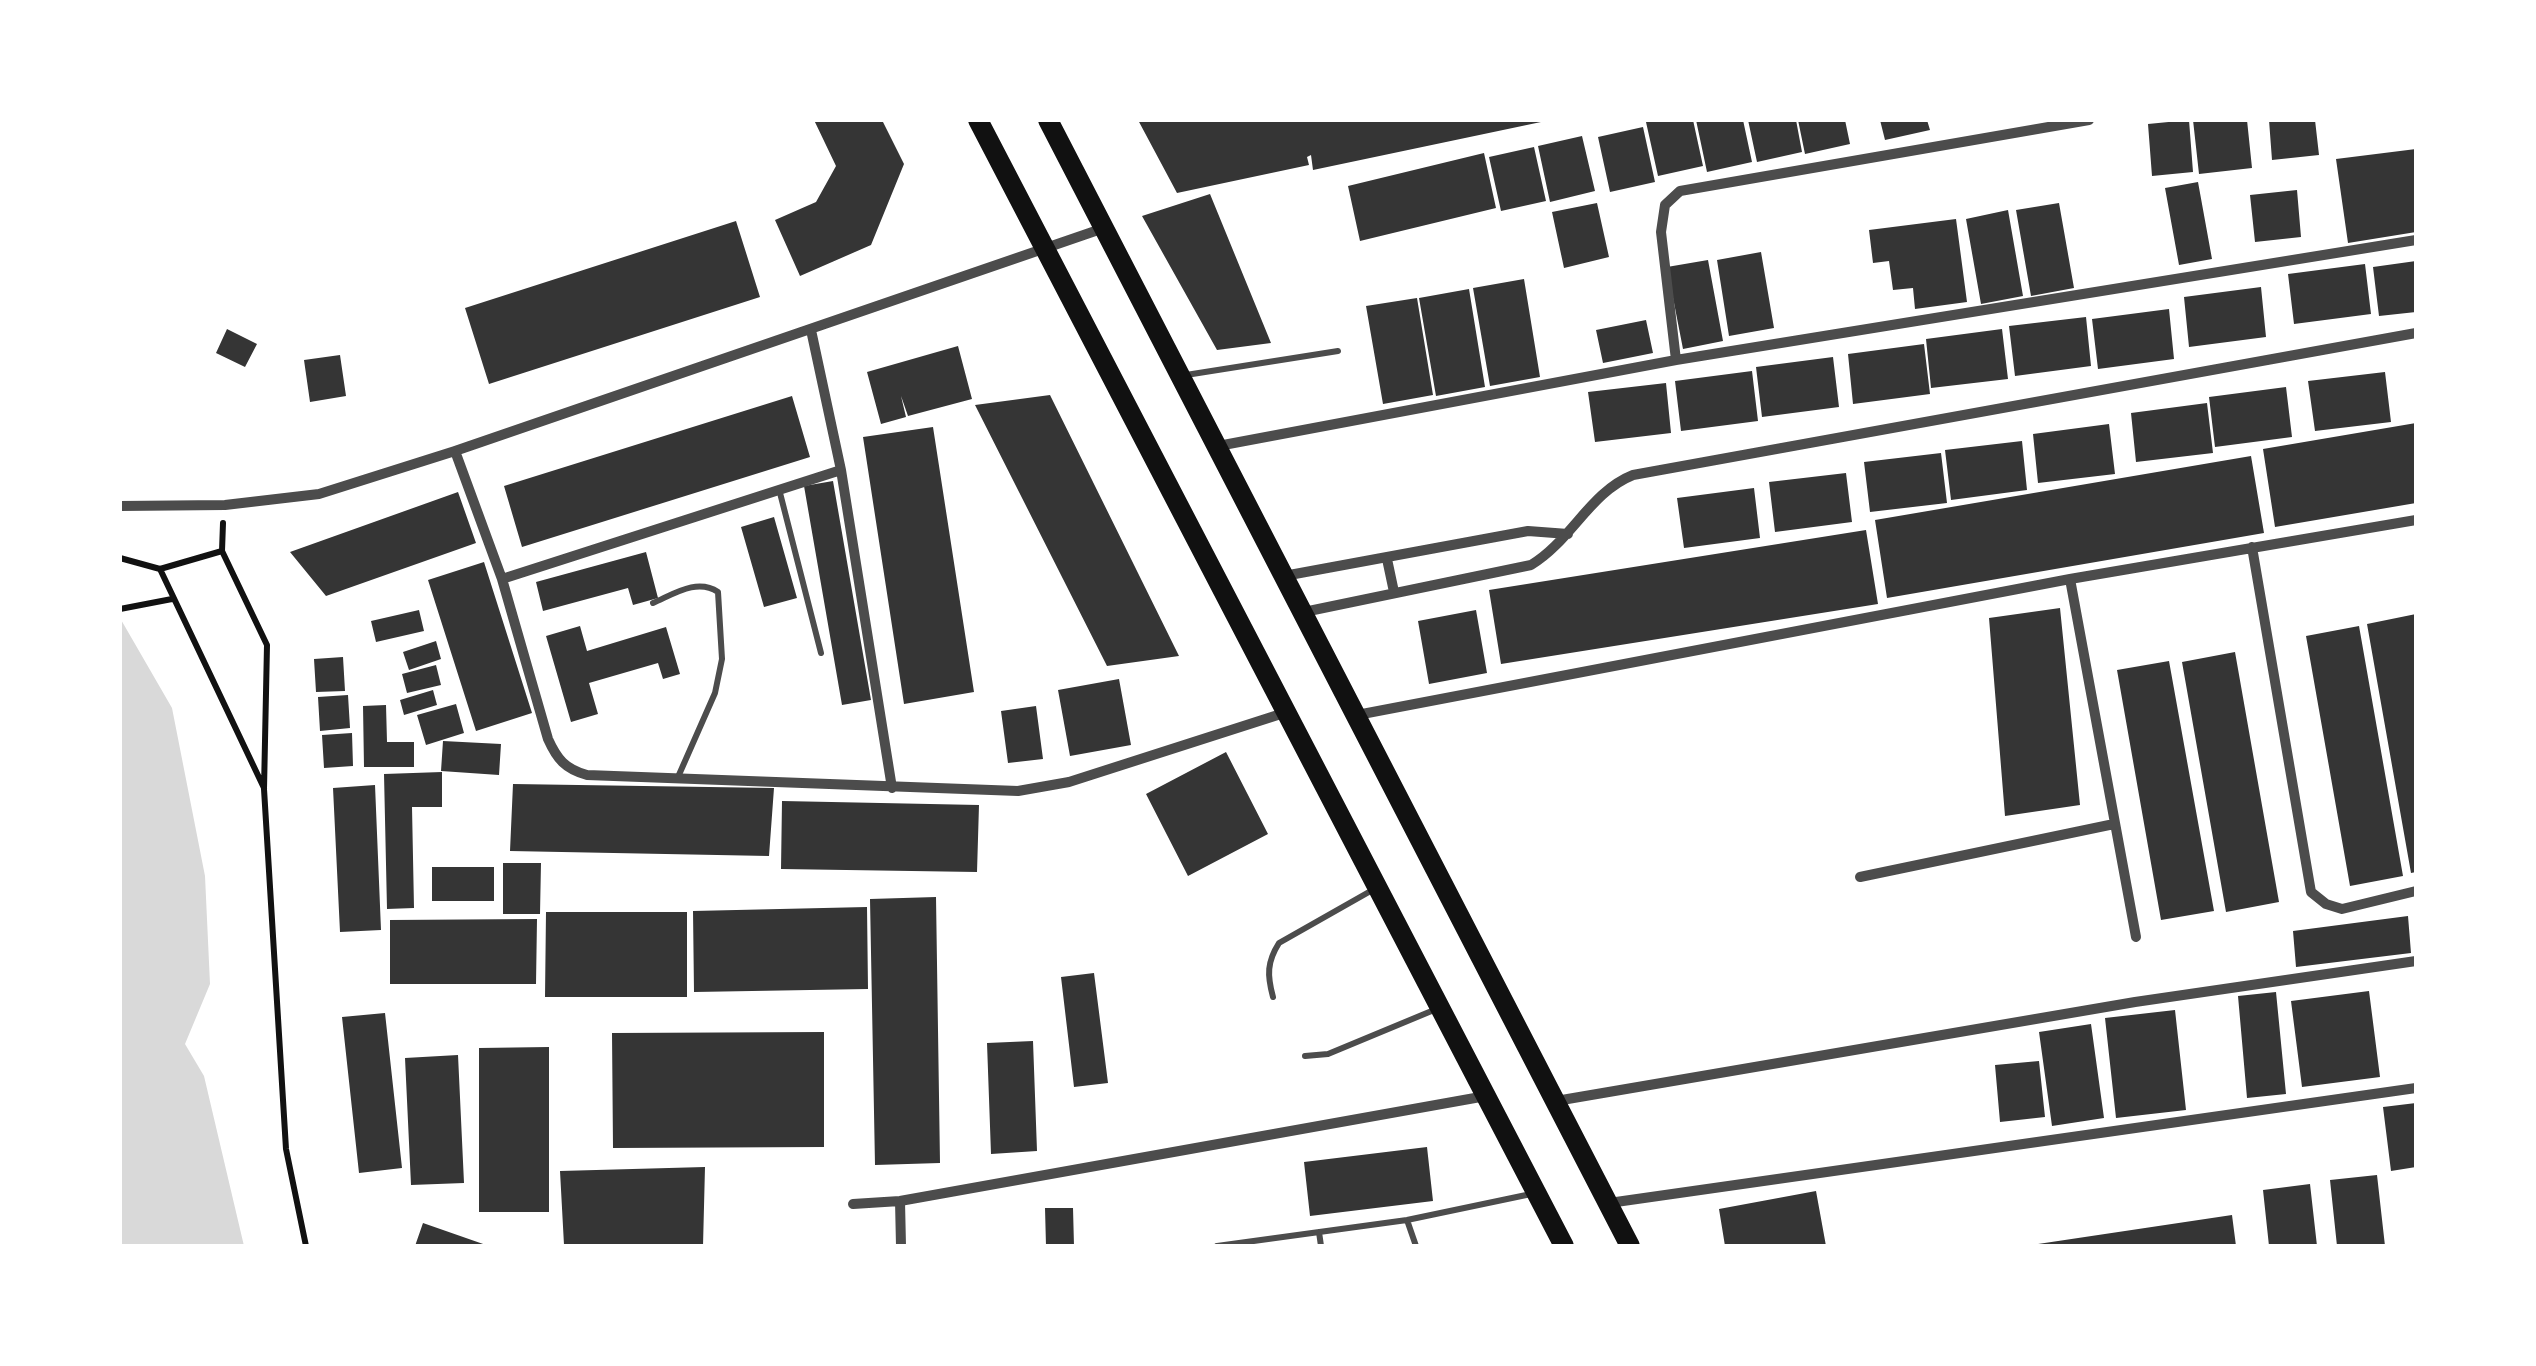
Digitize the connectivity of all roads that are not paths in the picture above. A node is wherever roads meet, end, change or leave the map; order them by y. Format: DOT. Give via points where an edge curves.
graph roads {
  1 [pos="978,120"];
  2 [pos="1048,120"];
  3 [pos="2089,120"];
  4 [pos="1105,228"];
  5 [pos="2416,240"];
  6 [pos="1045,252"];
  7 [pos="810,330"];
  8 [pos="2416,333"];
  9 [pos="1338,351"];
  10 [pos="1676,360"];
  11 [pos="1182,376"];
  12 [pos="1218,446"];
  13 [pos="456,451"];
  14 [pos="841,470"];
  15 [pos="778,488"];
  16 [pos="120,506"];
  17 [pos="2416,520"];
  18 [pos="1568,534"];
  19 [pos="2252,547"];
  20 [pos="1387,559"];
  21 [pos="1284,576"];
  22 [pos="502,579"];
  23 [pos="2070,579"];
  24 [pos="1394,592"];
  25 [pos="654,603"];
  26 [pos="1304,612"];
  27 [pos="821,653"];
  28 [pos="1284,713"];
  29 [pos="1357,715"];
  30 [pos="678,778"];
  31 [pos="892,788"];
  32 [pos="2114,824"];
  33 [pos="1860,877"];
  34 [pos="1376,888"];
  35 [pos="2416,891"];
  36 [pos="2136,937"];
  37 [pos="2416,961"];
  38 [pos="1273,996"];
  39 [pos="1440,1007"];
  40 [pos="1305,1056"];
  41 [pos="2416,1088"];
  42 [pos="1487,1096"];
  43 [pos="1556,1102"];
  44 [pos="1537,1193"];
  45 [pos="900,1201"];
  46 [pos="1608,1203"];
  47 [pos="853,1204"];
  48 [pos="1407,1220"];
  49 [pos="1319,1232"];
  50 [pos="901,1246"];
  51 [pos="1217,1246"];
  52 [pos="1321,1246"];
  53 [pos="1416,1246"];
  54 [pos="1564,1246"];
  55 [pos="1630,1246"];
  1 -- 6 [label="main road"];
  2 -- 4 [label="main road"];
  3 -- 10 [label="street" via="1680,191 1665,204 1661,232"];
  4 -- 6 [label="street"];
  4 -- 11 [label="main road"];
  5 -- 10 [label="street"];
  6 -- 7 [label="street"];
  6 -- 28 [label="main road"];
  7 -- 13 [label="street"];
  7 -- 14 [label="street"];
  8 -- 18 [label="street" via="1633,475 1601,496"];
  9 -- 11 [label="lane"];
  10 -- 12 [label="street"];
  11 -- 12 [label="main road"];
  12 -- 21 [label="main road"];
  13 -- 16 [label="street" via="319,494 226,506"];
  13 -- 22 [label="street"];
  14 -- 15 [label="street"];
  14 -- 31 [label="street"];
  15 -- 22 [label="street"];
  15 -- 27 [label="lane"];
  17 -- 19 [label="street"];
  18 -- 20 [label="street" via="1528,532"];
  18 -- 24 [label="street" via="1531,565"];
  19 -- 23 [label="street"];
  19 -- 35 [label="street" via="2311,892 2342,909"];
  20 -- 21 [label="street"];
  20 -- 24 [label="street"];
  21 -- 26 [label="main road"];
  22 -- 30 [label="street" via="556,756 569,770 586,774"];
  23 -- 29 [label="street"];
  23 -- 32 [label="street"];
  24 -- 26 [label="street"];
  25 -- 30 [label="lane" via="694,586 718,592 722,659 715,693"];
  26 -- 29 [label="main road"];
  28 -- 31 [label="street" via="1068,782 1018,791"];
  28 -- 34 [label="main road"];
  29 -- 43 [label="main road"];
  30 -- 31 [label="street"];
  32 -- 33 [label="street"];
  32 -- 36 [label="street"];
  34 -- 38 [label="lane" via="1279,942 1267,976"];
  34 -- 39 [label="main road"];
  37 -- 43 [label="street" via="2134,1002"];
  39 -- 40 [label="lane" via="1328,1054"];
  39 -- 42 [label="main road"];
  41 -- 46 [label="street"];
  42 -- 44 [label="main road"];
  42 -- 45 [label="street"];
  43 -- 46 [label="main road"];
  44 -- 48 [label="lane"];
  44 -- 54 [label="main road"];
  45 -- 47 [label="street"];
  45 -- 50 [label="street"];
  46 -- 55 [label="main road"];
  48 -- 49 [label="lane"];
  48 -- 53 [label="lane"];
  49 -- 51 [label="lane"];
  49 -- 52 [label="lane"];
}
